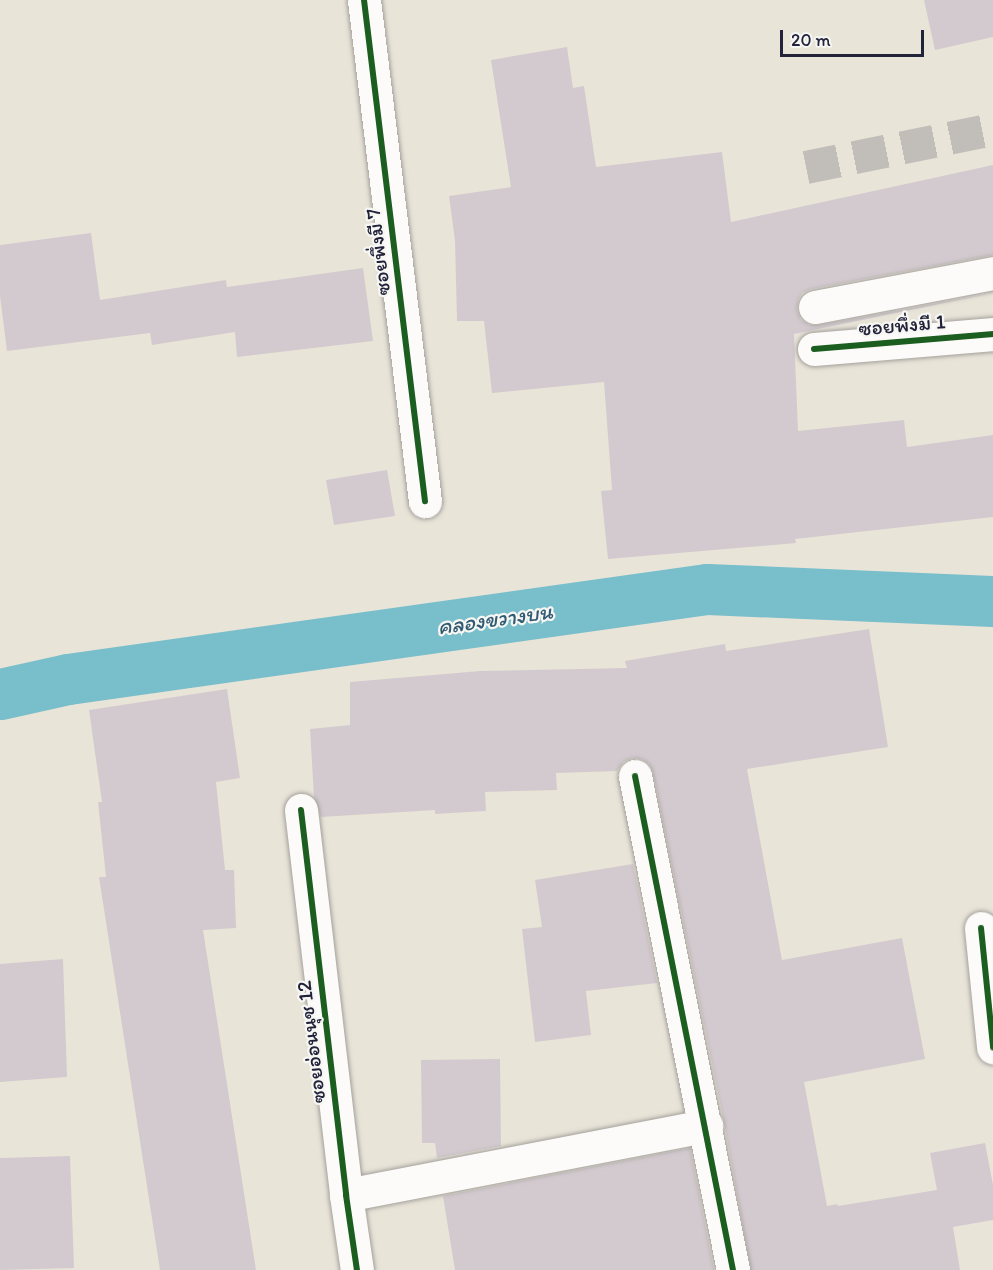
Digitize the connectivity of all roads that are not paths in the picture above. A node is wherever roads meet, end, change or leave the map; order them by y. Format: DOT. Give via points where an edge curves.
graph roads {
  1 [pos="364,0"];
  2 [pos="993,273"];
  3 [pos="816,307"];
  4 [pos="993,334"];
  5 [pos="814,349"];
  6 [pos="425,501"];
  7 [pos="635,776"];
  8 [pos="301,810"];
  9 [pos="981,928"];
  10 [pos="993,1047"];
  11 [pos="706,1126"];
  12 [pos="346,1195"];
  13 [pos="357,1270"];
  14 [pos="733,1270"];
  1 -- 6 [label="street, ซอยพึ่งมี 7"];
  2 -- 3 [label="street"];
  4 -- 5 [label="street, ซอยพึ่งมี 1"];
  7 -- 11 [label="street"];
  8 -- 12 [label="street, ซอยอ่อนนุช 12"];
  9 -- 10 [label="street"];
  11 -- 12 [label="street"];
  11 -- 14 [label="street"];
  12 -- 13 [label="street, ซอยอ่อนนุช 12"];
}
